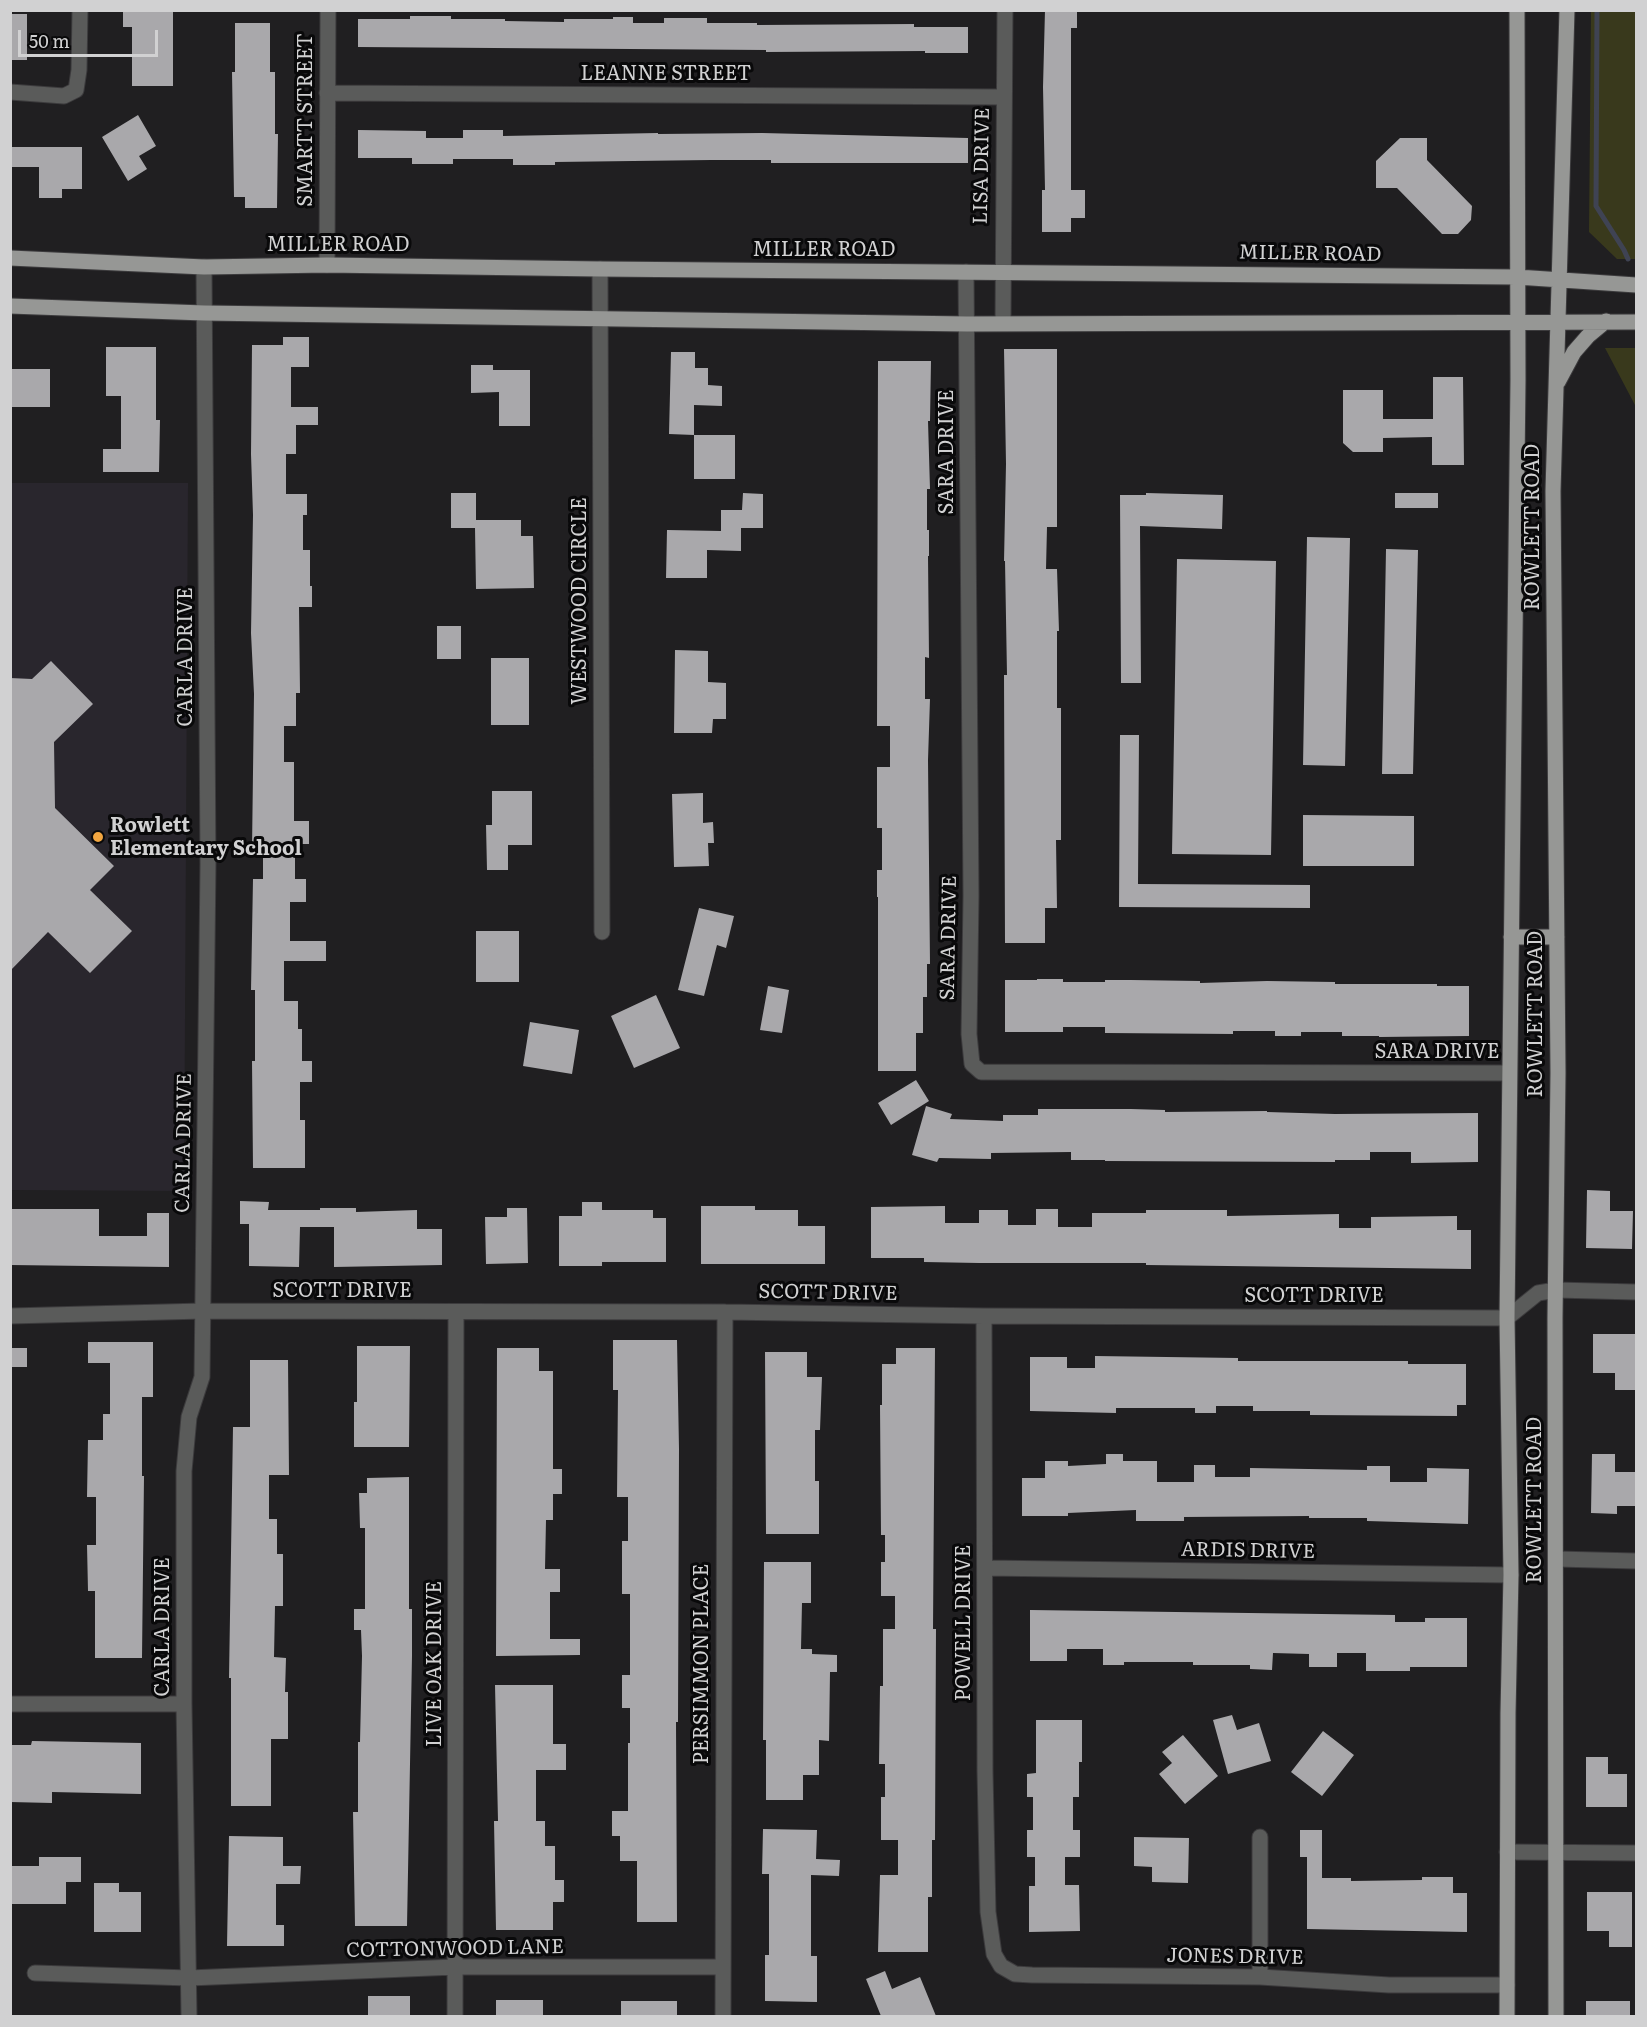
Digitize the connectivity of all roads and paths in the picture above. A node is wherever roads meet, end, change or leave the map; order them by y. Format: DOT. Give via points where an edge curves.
graph roads {
  1 [pos="80,10"];
  2 [pos="328,10"];
  3 [pos="1005,10"];
  4 [pos="1517,10"];
  5 [pos="1567,10"];
  6 [pos="10,92"];
  7 [pos="327,93"];
  8 [pos="1004,97"];
  9 [pos="10,258"];
  10 [pos="327,265"];
  11 [pos="204,267"];
  12 [pos="600,269"];
  13 [pos="966,272"];
  14 [pos="1002,272"];
  15 [pos="1517,277"];
  16 [pos="1560,280"];
  17 [pos="1636,285"];
  18 [pos="10,306"];
  19 [pos="204,313"];
  20 [pos="600,318"];
  21 [pos="1558,321"];
  22 [pos="1606,321"];
  23 [pos="1636,321"];
  24 [pos="1517,322"];
  25 [pos="1003,323"];
  26 [pos="967,324"];
  27 [pos="1556,385"];
  28 [pos="602,932"];
  29 [pos="1511,937"];
  30 [pos="1557,937"];
  31 [pos="1509,1073"];
  32 [pos="1556,1290"];
  33 [pos="1636,1292"];
  34 [pos="203,1311"];
  35 [pos="725,1312"];
  36 [pos="456,1313"];
  37 [pos="10,1316"];
  38 [pos="984,1316"];
  39 [pos="1507,1318"];
  40 [pos="1557,1559"];
  41 [pos="1636,1561"];
  42 [pos="985,1568"];
  43 [pos="1511,1575"];
  44 [pos="10,1704"];
  45 [pos="184,1704"];
  46 [pos="1260,1838"];
  47 [pos="1507,1852"];
  48 [pos="1557,1852"];
  49 [pos="1636,1853"];
  50 [pos="991,1930"];
  51 [pos="455,1967"];
  52 [pos="723,1967"];
  53 [pos="35,1973"];
  54 [pos="1260,1977"];
  55 [pos="189,1978"];
  56 [pos="1507,1985"];
  57 [pos="189,2016"];
  58 [pos="455,2016"];
  59 [pos="723,2016"];
  60 [pos="1507,2016"];
  61 [pos="1556,2016"];
  1 -- 6 [label="street" via="76,90 64,96"];
  2 -- 7 [label="street, SMARTT STREET"];
  3 -- 8 [label="street, LISA DRIVE"];
  4 -- 15 [label="main road, ROWLETT ROAD"];
  5 -- 16 [label="main road, ROWLETT ROAD"];
  7 -- 8 [label="street, LEANNE STREET"];
  7 -- 10 [label="street, SMARTT STREET"];
  8 -- 14 [label="street, LISA DRIVE"];
  9 -- 11 [label="main road, MILLER ROAD"];
  10 -- 11 [label="main road, MILLER ROAD"];
  10 -- 12 [label="main road, MILLER ROAD"];
  11 -- 19 [label="street, CARLA DRIVE"];
  12 -- 13 [label="main road, MILLER ROAD"];
  12 -- 20 [label="street, WESTWOOD CIRCLE"];
  13 -- 14 [label="main road, MILLER ROAD"];
  13 -- 26 [label="street, SARA DRIVE"];
  14 -- 15 [label="main road, MILLER ROAD"];
  14 -- 25 [label="street, LISA DRIVE"];
  15 -- 16 [label="main road, MILLER ROAD"];
  15 -- 24 [label="main road, ROWLETT ROAD"];
  16 -- 17 [label="main road, MILLER ROAD"];
  16 -- 21 [label="main road, ROWLETT ROAD"];
  18 -- 19 [label="main road"];
  19 -- 20 [label="main road"];
  19 -- 34 [label="street, CARLA DRIVE" via="208,864"];
  20 -- 26 [label="main road"];
  20 -- 28 [label="street, WESTWOOD CIRCLE"];
  21 -- 22 [label="main road"];
  21 -- 24 [label="main road"];
  21 -- 27 [label="main road, ROWLETT ROAD"];
  22 -- 23 [label="main road"];
  22 -- 27 [label="main road" via="1574,352"];
  24 -- 25 [label="main road"];
  24 -- 29 [label="main road, ROWLETT ROAD"];
  25 -- 26 [label="main road"];
  26 -- 31 [label="street, SARA DRIVE" via="972,1064 981,1071"];
  27 -- 30 [label="main road, ROWLETT ROAD" via="1553,491"];
  29 -- 30 [label="main road"];
  29 -- 31 [label="main road, ROWLETT ROAD"];
  30 -- 32 [label="main road, ROWLETT ROAD"];
  31 -- 39 [label="main road, ROWLETT ROAD"];
  32 -- 33 [label="street"];
  32 -- 39 [label="street" via="1538,1293"];
  32 -- 40 [label="main road, ROWLETT ROAD"];
  34 -- 36 [label="street, SCOTT DRIVE"];
  34 -- 37 [label="street, SCOTT DRIVE"];
  34 -- 45 [label="street, CARLA DRIVE" via="202,1377 189,1417 184,1471"];
  35 -- 36 [label="street, SCOTT DRIVE"];
  35 -- 38 [label="street, SCOTT DRIVE"];
  35 -- 52 [label="street, PERSIMMON PLACE"];
  36 -- 51 [label="street, LIVE OAK DRIVE"];
  38 -- 39 [label="street, SCOTT DRIVE"];
  38 -- 42 [label="street, POWELL DRIVE"];
  39 -- 43 [label="main road, ROWLETT ROAD"];
  40 -- 41 [label="street"];
  40 -- 48 [label="main road, ROWLETT ROAD"];
  42 -- 43 [label="street, ARDIS DRIVE"];
  42 -- 50 [label="street, POWELL DRIVE" via="985,1771"];
  43 -- 47 [label="main road, ROWLETT ROAD"];
  44 -- 45 [label="street"];
  45 -- 55 [label="street, CARLA DRIVE"];
  46 -- 54 [label="street"];
  47 -- 48 [label="street"];
  47 -- 56 [label="main road, ROWLETT ROAD"];
  48 -- 49 [label="street"];
  48 -- 61 [label="main road, ROWLETT ROAD"];
  50 -- 54 [label="street, JONES DRIVE" via="994,1954 1001,1966 1015,1974"];
  51 -- 52 [label="street, COTTONWOOD LANE"];
  51 -- 55 [label="street, COTTONWOOD LANE"];
  51 -- 58 [label="street, LIVE OAK DRIVE"];
  52 -- 59 [label="street, PERSIMMON PLACE"];
  53 -- 55 [label="street, COTTONWOOD LANE"];
  54 -- 56 [label="street, JONES DRIVE" via="1389,1985"];
  55 -- 57 [label="street, CARLA DRIVE"];
  56 -- 60 [label="main road, ROWLETT ROAD"];
}
